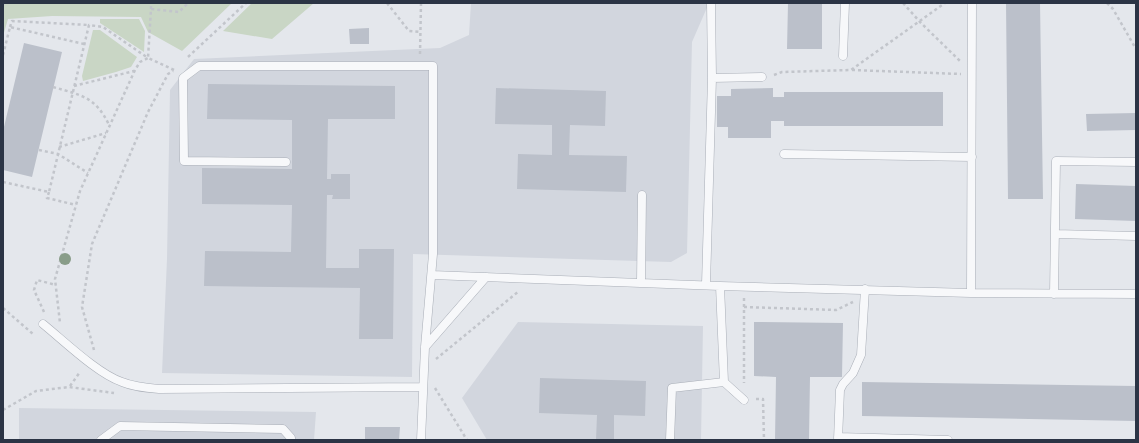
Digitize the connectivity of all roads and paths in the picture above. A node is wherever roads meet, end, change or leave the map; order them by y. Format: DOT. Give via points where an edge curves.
graph roads {
  1 [pos="151,3"];
  2 [pos="188,3"];
  3 [pos="246,3"];
  4 [pos="387,3"];
  5 [pos="421,3"];
  6 [pos="711,3"];
  7 [pos="845,3"];
  8 [pos="904,3"];
  9 [pos="945,3"];
  10 [pos="972,3"];
  11 [pos="1107,3"];
  12 [pos="151,9"];
  13 [pos="920,22"];
  14 [pos="89,25"];
  15 [pos="10,26"];
  16 [pos="420,32"];
  17 [pos="3,40"];
  18 [pos="7,41"];
  19 [pos="84,44"];
  20 [pos="1136,49"];
  21 [pos="3,55"];
  22 [pos="843,56"];
  23 [pos="148,58"];
  24 [pos="186,59"];
  25 [pos="420,66"];
  26 [pos="135,70"];
  27 [pos="851,70"];
  28 [pos="973,74"];
  29 [pos="762,77"];
  30 [pos="712,78"];
  31 [pos="74,86"];
  32 [pos="53,87"];
  33 [pos="72,93"];
  34 [pos="110,126"];
  35 [pos="106,133"];
  36 [pos="59,147"];
  37 [pos="38,150"];
  38 [pos="58,154"];
  39 [pos="784,154"];
  40 [pos="972,157"];
  41 [pos="286,162"];
  42 [pos="1136,162"];
  43 [pos="88,173"];
  44 [pos="3,182"];
  45 [pos="49,192"];
  46 [pos="642,195"];
  47 [pos="76,205"];
  48 [pos="1055,234"];
  49 [pos="1136,236"];
  50 [pos="432,275"];
  51 [pos="486,277"];
  52 [pos="533,279"];
  53 [pos="641,282"];
  54 [pos="706,284"];
  55 [pos="56,285"];
  56 [pos="720,286"];
  57 [pos="744,286"];
  58 [pos="865,293"];
  59 [pos="971,293"];
  60 [pos="1054,294"];
  61 [pos="1136,294"];
  62 [pos="744,307"];
  63 [pos="45,315"];
  64 [pos="55,322"];
  65 [pos="43,324"];
  66 [pos="425,347"];
  67 [pos="89,350"];
  68 [pos="424,370"];
  69 [pos="80,372"];
  70 [pos="724,382"];
  71 [pos="69,387"];
  72 [pos="423,387"];
  73 [pos="744,400"];
  74 [pos="422,437"];
  75 [pos="838,439"];
  76 [pos="101,440"];
  77 [pos="291,440"];
  78 [pos="467,440"];
  79 [pos="670,440"];
  80 [pos="764,440"];
  81 [pos="948,440"];
  1 -- 12 [label="path"];
  2 -- 12 [label="path" via="179,12"];
  3 -- 24 [label="path"];
  4 -- 16 [label="path" via="408,31"];
  5 -- 16 [label="path"];
  6 -- 30 [label="lane"];
  7 -- 22 [label="lane"];
  8 -- 13 [label="path"];
  9 -- 13 [label="path"];
  10 -- 28 [label="lane"];
  11 -- 20 [label="path"];
  12 -- 23 [label="path"];
  13 -- 27 [label="path"];
  13 -- 28 [label="path"];
  14 -- 15 [label="path" via="12,21"];
  14 -- 19 [label="path"];
  14 -- 23 [label="path" via="103,27"];
  15 -- 18 [label="path"];
  15 -- 19 [label="path"];
  16 -- 25 [label="path"];
  17 -- 18 [label="path"];
  18 -- 21 [label="path"];
  19 -- 31 [label="path"];
  23 -- 26 [label="path" via="140,62"];
  23 -- 67 [label="path" via="174,70 168,74 148,112 92,244 82,307 95,355"];
  25 -- 41 [label="lane" via="199,66 183,78 184,161"];
  25 -- 50 [label="lane" via="432,66"];
  26 -- 31 [label="path"];
  26 -- 34 [label="path"];
  27 -- 28 [label="path"];
  27 -- 29 [label="path" via="782,72"];
  28 -- 40 [label="lane"];
  29 -- 30 [label="lane"];
  30 -- 54 [label="lane"];
  31 -- 33 [label="path"];
  32 -- 33 [label="path"];
  33 -- 34 [label="path" via="97,106"];
  33 -- 36 [label="path"];
  34 -- 35 [label="path"];
  35 -- 36 [label="path"];
  35 -- 43 [label="path"];
  36 -- 38 [label="path"];
  37 -- 38 [label="path"];
  38 -- 43 [label="path"];
  38 -- 45 [label="path"];
  39 -- 40 [label="lane"];
  40 -- 59 [label="lane"];
  42 -- 48 [label="lane" via="1056,161"];
  43 -- 47 [label="path"];
  44 -- 45 [label="path"];
  45 -- 47 [label="path" via="47,198"];
  46 -- 53 [label="lane"];
  47 -- 55 [label="path" via="55,279"];
  48 -- 49 [label="lane"];
  48 -- 60 [label="lane"];
  50 -- 51 [label="lane"];
  50 -- 66 [label="lane"];
  51 -- 52 [label="lane"];
  51 -- 66 [label="lane"];
  52 -- 53 [label="lane"];
  52 -- 68 [label="path"];
  53 -- 54 [label="lane"];
  54 -- 56 [label="lane"];
  55 -- 63 [label="path" via="37,280 34,290"];
  55 -- 64 [label="path" via="60,325"];
  56 -- 57 [label="lane"];
  56 -- 70 [label="lane"];
  57 -- 58 [label="lane"];
  57 -- 62 [label="path"];
  58 -- 59 [label="lane"];
  58 -- 62 [label="path" via="836,310"];
  58 -- 75 [label="lane" via="861,355 840,390"];
  59 -- 60 [label="lane"];
  60 -- 61 [label="lane"];
  62 -- 73 [label="path"];
  65 -- 72 [label="lane" via="106,374 139,387"];
  66 -- 68 [label="lane"];
  68 -- 72 [label="lane"];
  68 -- 78 [label="path"];
  69 -- 71 [label="path"];
  70 -- 73 [label="lane"];
  70 -- 79 [label="lane" via="672,388"];
  72 -- 74 [label="lane"];
  73 -- 80 [label="path" via="763,399"];
  75 -- 81 [label="lane"];
  76 -- 77 [label="lane" via="120,426 282,429"];
}
